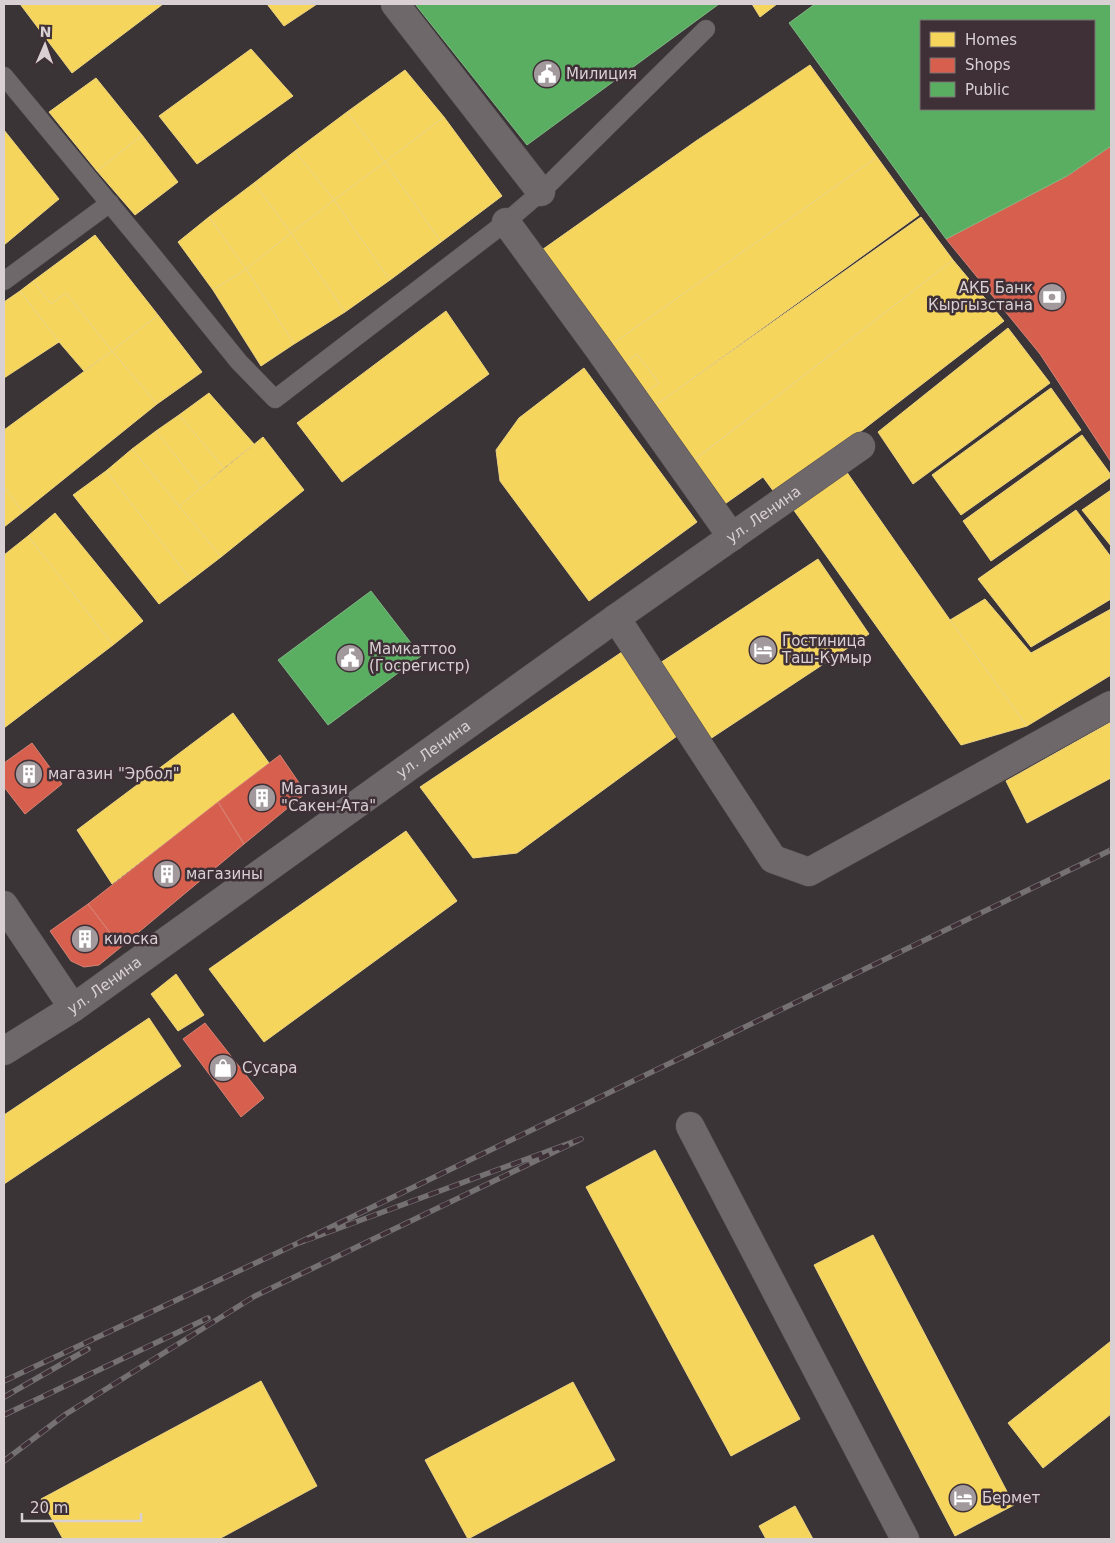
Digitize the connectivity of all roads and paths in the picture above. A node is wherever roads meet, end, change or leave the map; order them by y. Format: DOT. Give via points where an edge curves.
graph roads {
  1 [pos="396,4"];
  2 [pos="706,29"];
  3 [pos="4,76"];
  4 [pos="541,192"];
  5 [pos="110,203"];
  6 [pos="506,222"];
  7 [pos="4,281"];
  8 [pos="861,446"];
  9 [pos="732,537"];
  10 [pos="616,618"];
  11 [pos="1111,705"];
  12 [pos="4,905"];
  13 [pos="73,1008"];
  14 [pos="4,1051"];
  15 [pos="690,1126"];
  16 [pos="904,1539"];
  1 -- 4 [label="street"];
  2 -- 4 [label="lane"];
  3 -- 5 [label="lane"];
  4 -- 6 [label="lane"];
  5 -- 6 [label="lane" via="239,362 275,399"];
  5 -- 7 [label="lane"];
  6 -- 9 [label="street"];
  8 -- 9 [label="street, ул. Ленина"];
  9 -- 10 [label="street, ул. Ленина"];
  10 -- 11 [label="street" via="772,859 810,872"];
  10 -- 13 [label="street, ул. Ленина"];
  12 -- 13 [label="street"];
  13 -- 14 [label="street, ул. Ленина"];
  15 -- 16 [label="street"];
}
